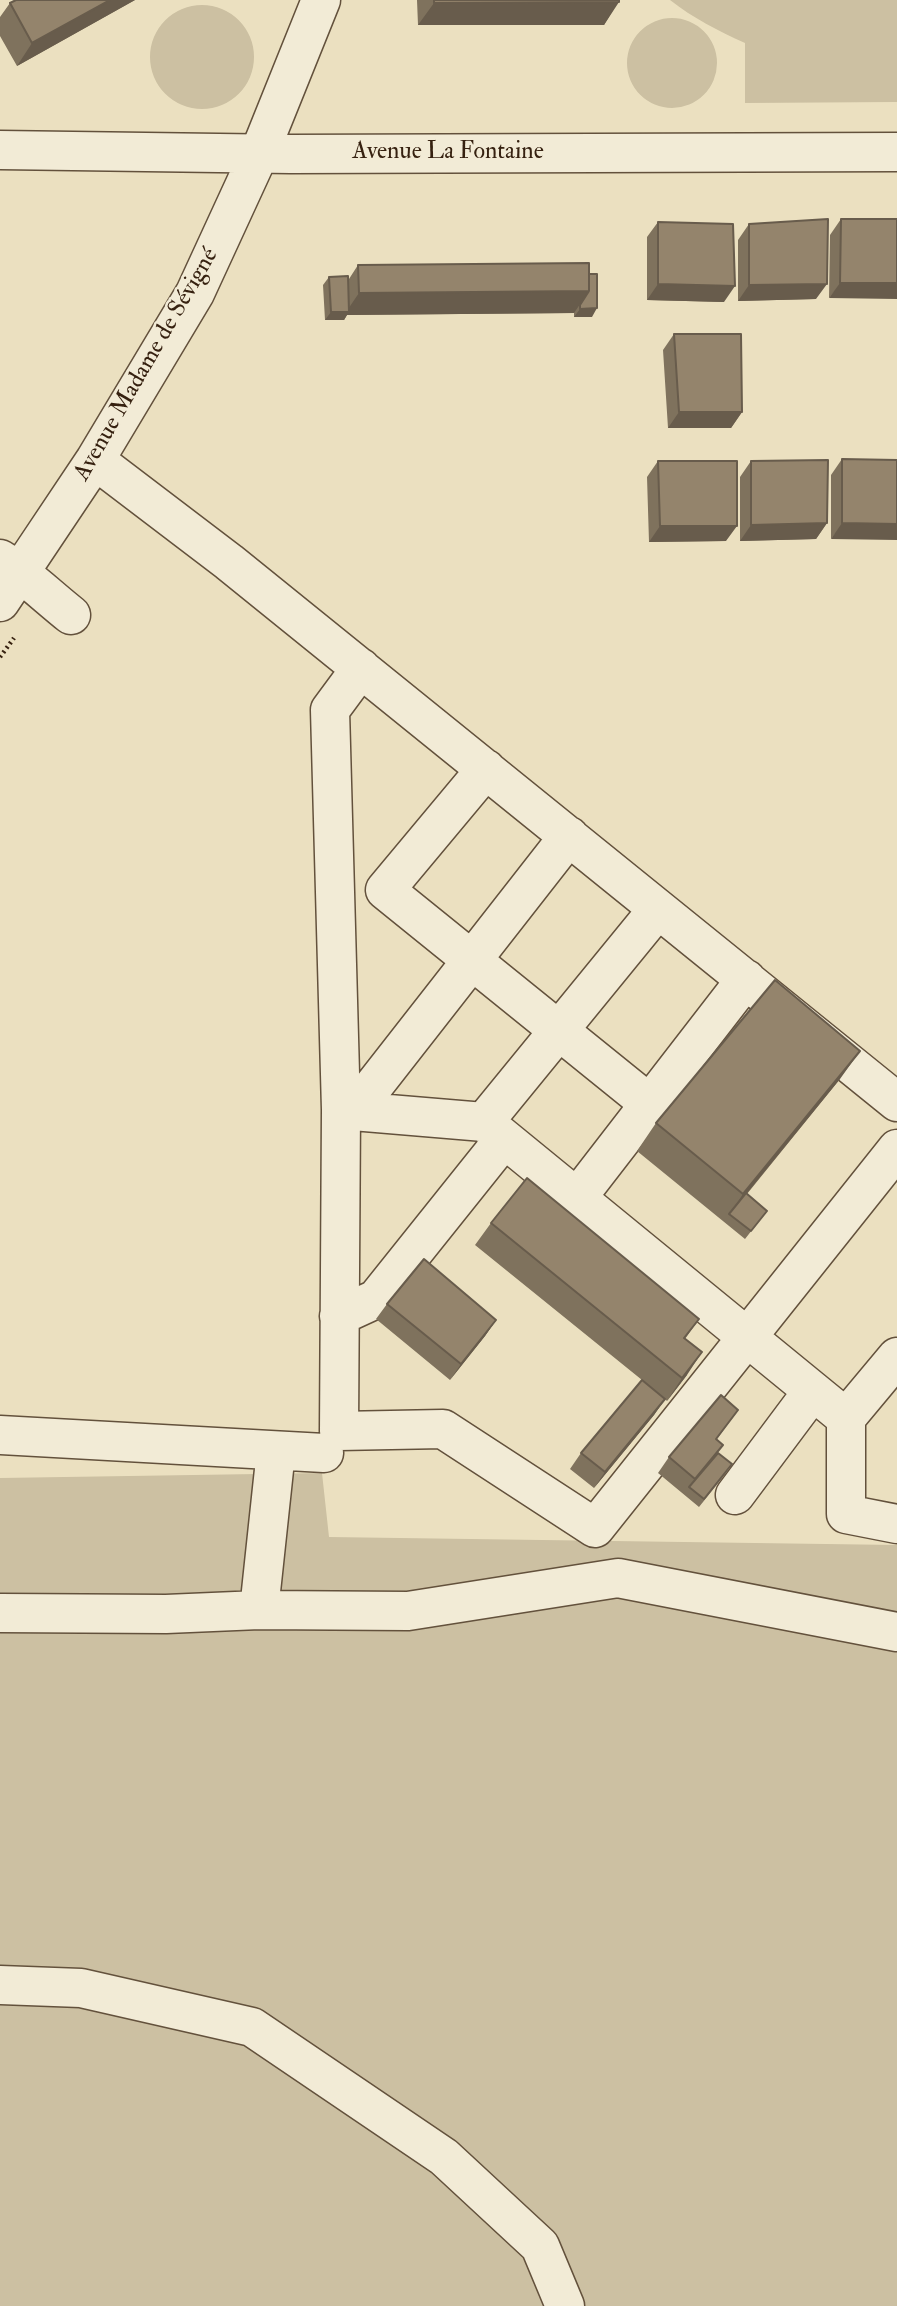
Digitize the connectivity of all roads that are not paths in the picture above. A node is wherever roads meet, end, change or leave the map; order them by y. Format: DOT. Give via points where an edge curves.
graph roads {
  1 [pos="321,0"];
  2 [pos="0,150"];
  3 [pos="897,152"];
  4 [pos="259,154"];
  5 [pos="95,460"];
  6 [pos="7,577"];
  7 [pos="71,615"];
  8 [pos="361,668"];
  9 [pos="486,769"];
  10 [pos="569,836"];
  11 [pos="385,890"];
  12 [pos="335,894"];
  13 [pos="658,909"];
  14 [pos="473,961"];
  15 [pos="746,979"];
  16 [pos="559,1031"];
  17 [pos="897,1101"];
  18 [pos="651,1105"];
  19 [pos="348,1111"];
  20 [pos="494,1130"];
  21 [pos="897,1149"];
  22 [pos="576,1199"];
  23 [pos="340,1316"];
  24 [pos="746,1339"];
  25 [pos="897,1357"];
  26 [pos="812,1392"];
  27 [pos="846,1418"];
  28 [pos="0,1435"];
  29 [pos="276,1451"];
  30 [pos="324,1453"];
  31 [pos="735,1495"];
  32 [pos="897,1524"];
  33 [pos="259,1610"];
  34 [pos="0,1613"];
  35 [pos="897,1632"];
  36 [pos="0,1985"];
  37 [pos="565,2306"];
  1 -- 4 [label="street, Avenue Madame de Sévigné"];
  2 -- 4 [label="street, Avenue La Fontaine"];
  3 -- 4 [label="street, Avenue La Fontaine"];
  4 -- 5 [label="street, Avenue Madame de Sévigné" via="194,293"];
  5 -- 6 [label="street, Avenue Madame de Sévigné"];
  5 -- 8 [label="street"];
  6 -- 7 [label="street" via="44,594"];
  8 -- 9 [label="street"];
  8 -- 12 [label="street" via="330,710"];
  9 -- 10 [label="street"];
  9 -- 11 [label="street"];
  10 -- 13 [label="street"];
  10 -- 14 [label="street"];
  11 -- 12 [label="street"];
  11 -- 14 [label="street"];
  12 -- 19 [label="street"];
  13 -- 15 [label="street"];
  13 -- 16 [label="street"];
  14 -- 16 [label="street"];
  14 -- 19 [label="street"];
  15 -- 17 [label="street"];
  15 -- 18 [label="street"];
  16 -- 18 [label="street"];
  16 -- 20 [label="street"];
  18 -- 22 [label="street"];
  19 -- 20 [label="street"];
  19 -- 23 [label="street"];
  20 -- 22 [label="street"];
  20 -- 23 [label="street" via="376,1299"];
  21 -- 24 [label="street"];
  22 -- 24 [label="street"];
  23 -- 24 [label="street" via="339,1431 443,1429 595,1528"];
  24 -- 26 [label="street"];
  25 -- 27 [label="street"];
  26 -- 27 [label="street"];
  26 -- 31 [label="street"];
  27 -- 32 [label="street" via="845,1514"];
  28 -- 29 [label="street"];
  29 -- 30 [label="street"];
  29 -- 33 [label="street"];
  33 -- 34 [label="street"];
  33 -- 35 [label="street" via="408,1611 618,1578"];
  36 -- 37 [label="street" via="81,1987 251,2026 444,2157 540,2246"];
}
